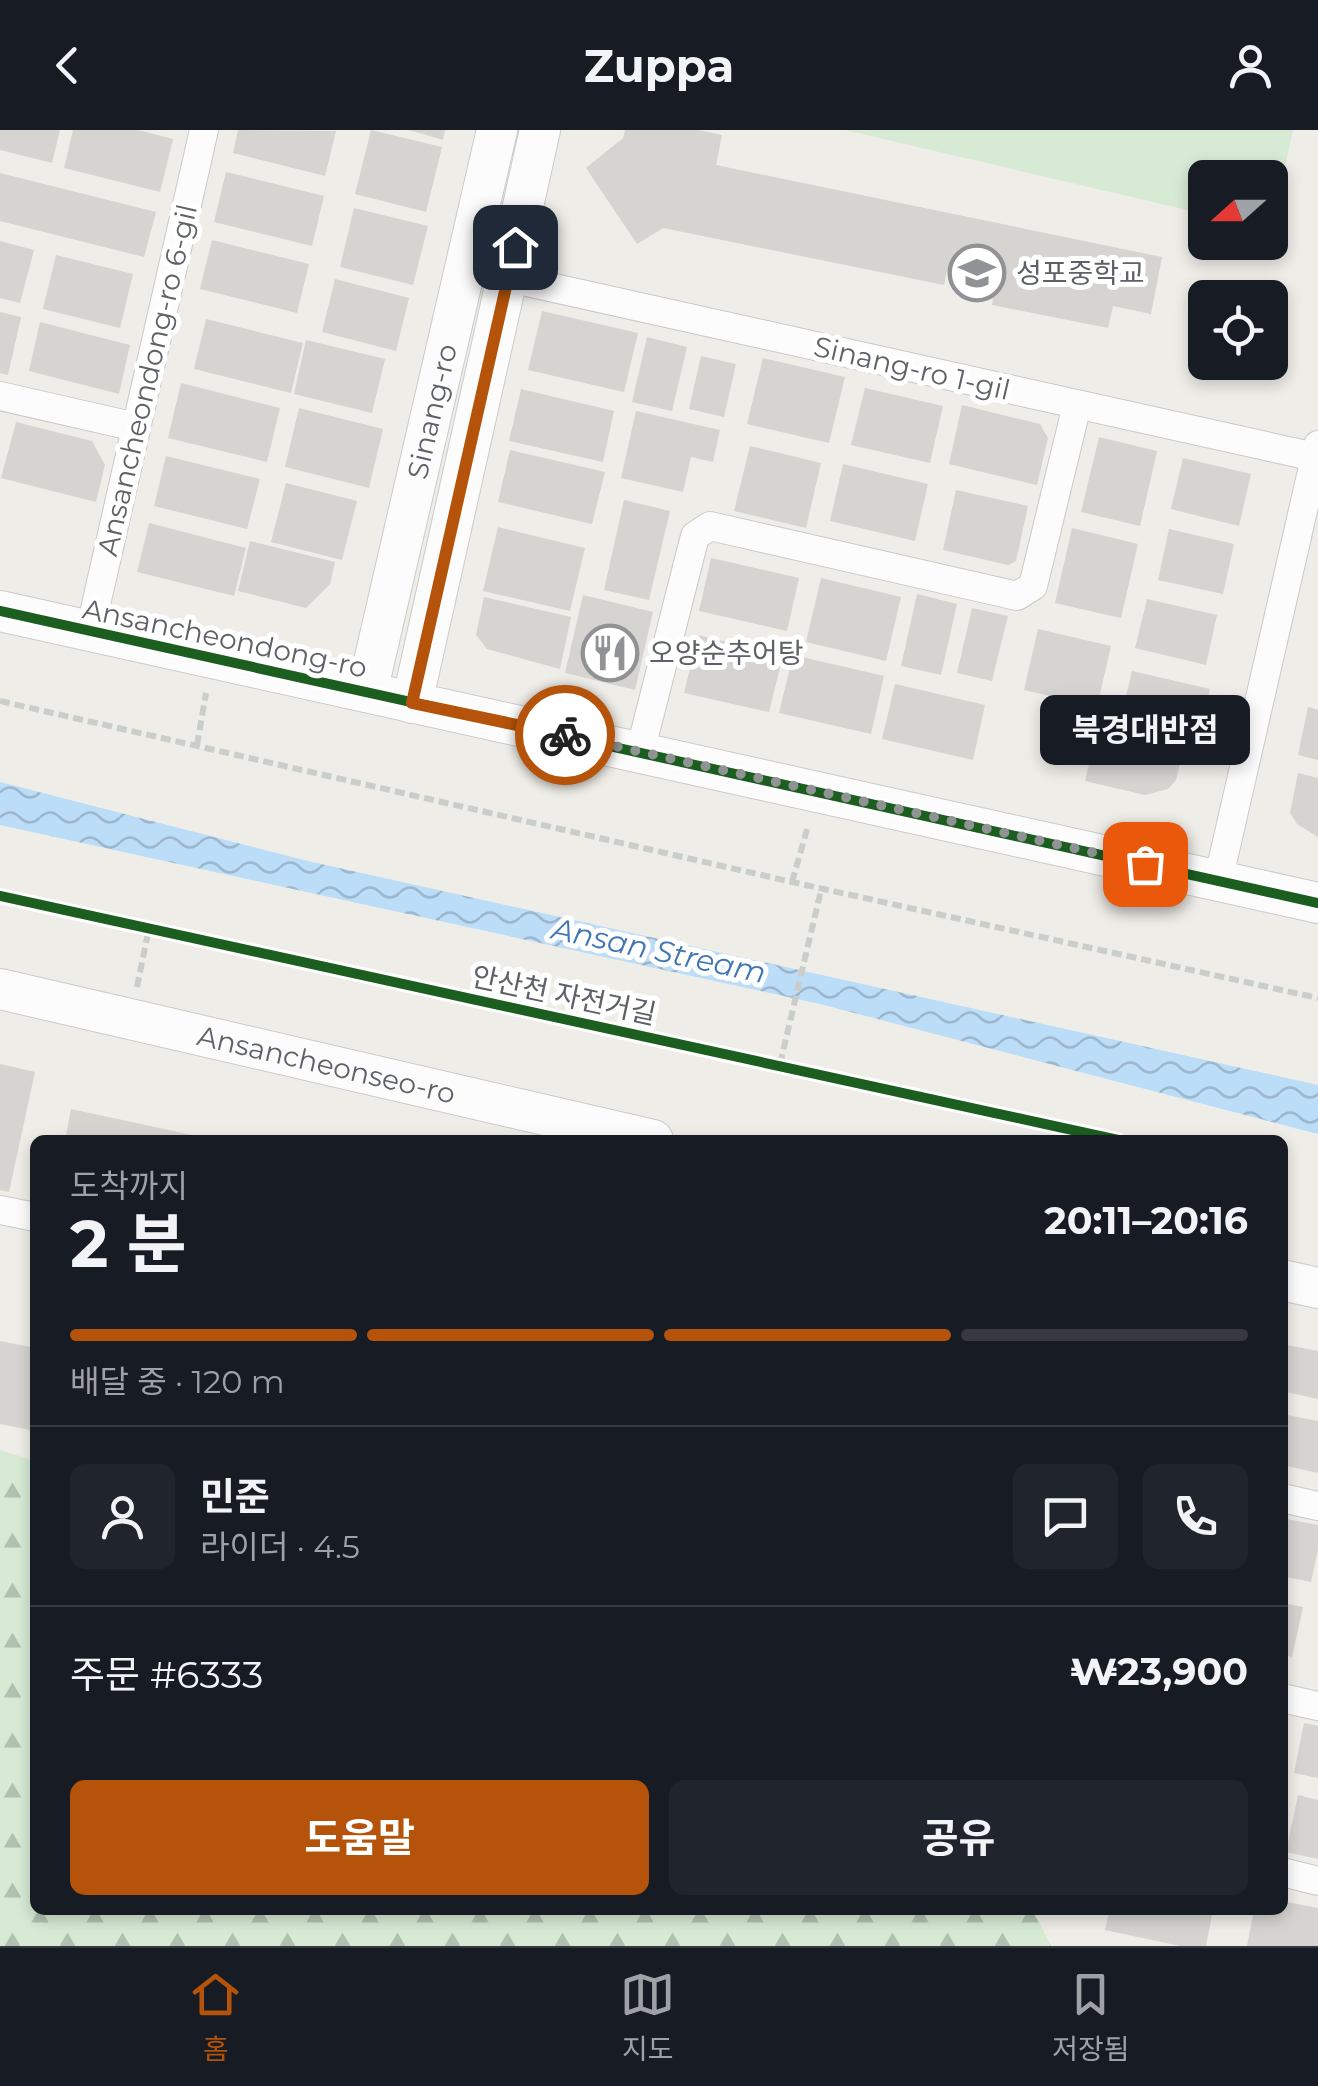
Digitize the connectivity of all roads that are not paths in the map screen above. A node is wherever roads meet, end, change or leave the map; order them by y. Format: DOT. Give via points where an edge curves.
graph roads {
  1 [pos="204,130"];
  2 [pos="497,130"];
  3 [pos="540,130"];
  4 [pos="508,278"];
  5 [pos="0,396"];
  6 [pos="1077,404"];
  7 [pos="136,426"];
  8 [pos="1317,451"];
  9 [pos="0,611"];
  10 [pos="90,631"];
  11 [pos="367,692"];
  12 [pos="412,703"];
  13 [pos="640,752"];
  14 [pos="1218,880"];
  15 [pos="1318,903"];
  16 [pos="0,990"];
  17 [pos="633,1135"];
  18 [pos="0,1210"];
  19 [pos="30,1217"];
  20 [pos="1288,1281"];
  21 [pos="1318,1288"];
  22 [pos="1288,1499"];
  23 [pos="1318,1506"];
  24 [pos="1288,1699"];
  25 [pos="1318,1706"];
  26 [pos="1288,1874"];
  27 [pos="1318,1881"];
  1 -- 7 [label="street, Ansancheondong-ro 6-gil"];
  2 -- 11 [label="street, Sinang-ro"];
  3 -- 4 [label="street, Sinang-ro"];
  4 -- 6 [label="street, Sinang-ro 1-gil"];
  4 -- 12 [label="street, Sinang-ro"];
  5 -- 7 [label="street"];
  6 -- 8 [label="street, Sinang-ro 1-gil"];
  6 -- 13 [label="street" via="1034,586 1017,596 710,526 695,536"];
  7 -- 10 [label="street, Ansancheondong-ro 6-gil"];
  8 -- 14 [label="street"];
  9 -- 10 [label="street, Ansancheondong-ro"];
  10 -- 11 [label="street, Ansancheondong-ro"];
  11 -- 12 [label="street, Ansancheondong-ro"];
  12 -- 13 [label="street, Ansancheondong-ro"];
  13 -- 14 [label="street, Ansancheondong-ro"];
  14 -- 15 [label="street, Ansancheondong-ro"];
  16 -- 17 [label="street, Ansancheonseo-ro"];
  18 -- 19 [label="street"];
  20 -- 21 [label="street"];
  22 -- 23 [label="street"];
  24 -- 25 [label="street"];
  26 -- 27 [label="street"];
}
